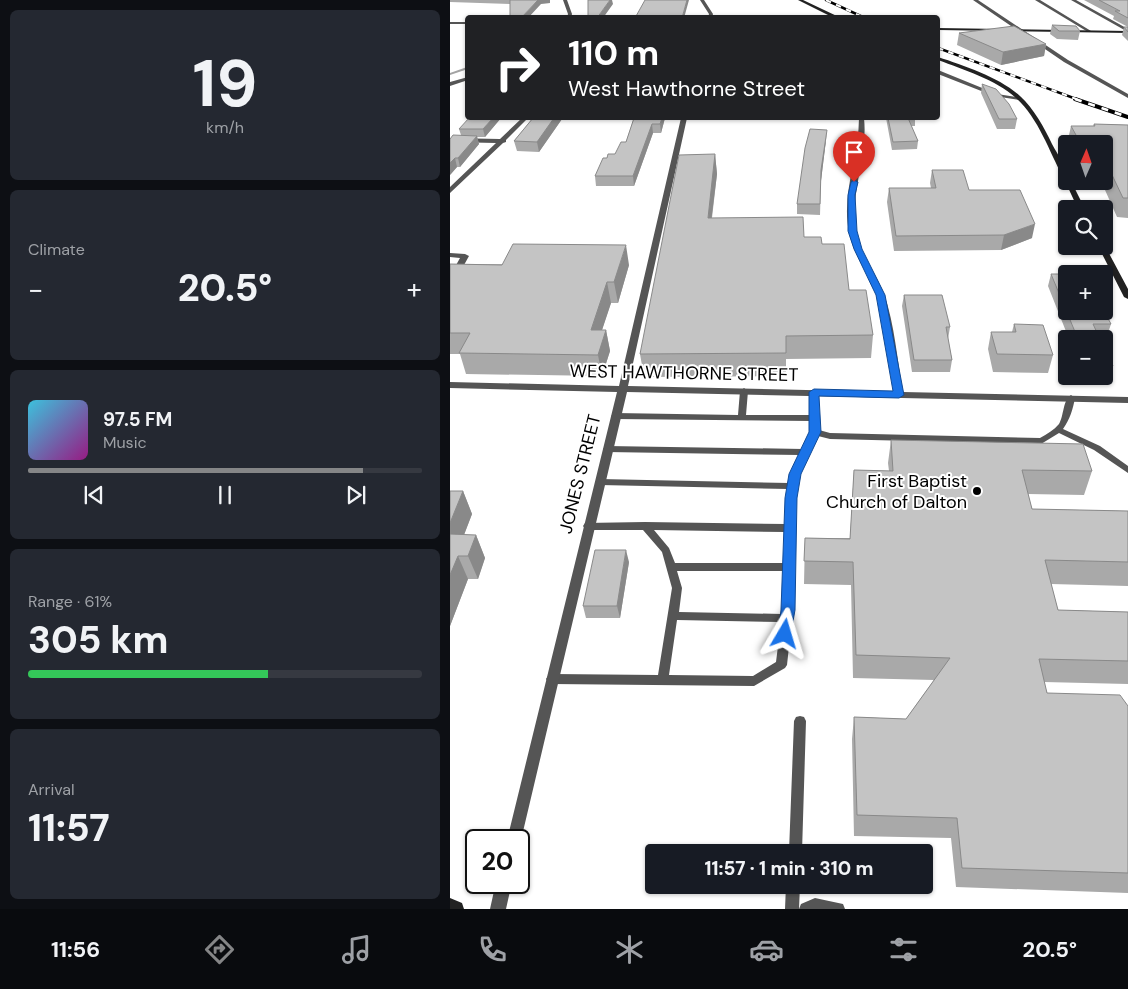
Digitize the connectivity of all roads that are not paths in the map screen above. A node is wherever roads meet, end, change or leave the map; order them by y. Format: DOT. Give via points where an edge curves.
graph roads {
  1 [pos="565,0"];
  2 [pos="702,0"];
  3 [pos="800,0"];
  4 [pos="975,0"];
  5 [pos="1037,0"];
  6 [pos="1073,0"];
  7 [pos="570,15"];
  8 [pos="711,15"];
  9 [pos="832,15"];
  10 [pos="450,22"];
  11 [pos="456,23"];
  12 [pos="465,23"];
  13 [pos="450,28"];
  14 [pos="940,29"];
  15 [pos="1023,31"];
  16 [pos="1090,31"];
  17 [pos="1128,32"];
  18 [pos="940,59"];
  19 [pos="940,73"];
  20 [pos="465,79"];
  21 [pos="450,84"];
  22 [pos="1128,96"];
  23 [pos="1019,98"];
  24 [pos="523,120"];
  25 [pos="684,120"];
  26 [pos="862,120"];
  27 [pos="450,140"];
  28 [pos="504,141"];
  29 [pos="1058,162"];
  30 [pos="450,191"];
  31 [pos="450,255"];
  32 [pos="1106,255"];
  33 [pos="450,283"];
  34 [pos="1128,298"];
  35 [pos="450,385"];
  36 [pos="623,388"];
  37 [pos="744,391"];
  38 [pos="814,392"];
  39 [pos="899,395"];
  40 [pos="1071,398"];
  41 [pos="1128,400"];
  42 [pos="615,416"];
  43 [pos="742,417"];
  44 [pos="814,418"];
  45 [pos="1059,430"];
  46 [pos="815,432"];
  47 [pos="607,449"];
  48 [pos="805,452"];
  49 [pos="1128,470"];
  50 [pos="600,482"];
  51 [pos="793,486"];
  52 [pos="588,526"];
  53 [pos="645,526"];
  54 [pos="790,528"];
  55 [pos="671,567"];
  56 [pos="790,567"];
  57 [pos="673,616"];
  58 [pos="787,618"];
  59 [pos="552,679"];
  60 [pos="664,679"];
  61 [pos="800,722"];
  62 [pos="517,829"];
  63 [pos="794,844"];
  64 [pos="501,894"];
  65 [pos="793,894"];
  66 [pos="450,906"];
  67 [pos="456,909"];
  68 [pos="498,909"];
  69 [pos="792,909"];
  70 [pos="806,909"];
  71 [pos="838,909"];
  1 -- 7 [label="street"];
  2 -- 8 [label="street"];
  3 -- 9 [label="main road"];
  4 -- 15 [label="street"];
  5 -- 16 [label="lane"];
  6 -- 17 [label="street"];
  10 -- 11 [label="street"];
  11 -- 12 [label="street"];
  11 -- 13 [label="street"];
  14 -- 15 [label="main road"];
  15 -- 16 [label="main road"];
  15 -- 22 [label="street"];
  16 -- 17 [label="main road"];
  18 -- 23 [label="main road"];
  19 -- 23 [label="street" via="996,95"];
  20 -- 21 [label="street"];
  23 -- 29 [label="main road" via="1036,121"];
  24 -- 28 [label="street"];
  25 -- 36 [label="street, JONES STREET"];
  26 -- 39 [label="street" via="858,169 851,195 852,231 880,295"];
  27 -- 28 [label="street"];
  28 -- 30 [label="street"];
  31 -- 33 [label="street" via="465,256"];
  32 -- 34 [label="main road"];
  35 -- 36 [label="street, WEST HAWTHORNE STREET"];
  36 -- 37 [label="street, WEST HAWTHORNE STREET"];
  36 -- 42 [label="street, JONES STREET"];
  37 -- 38 [label="street, WEST HAWTHORNE STREET"];
  37 -- 43 [label="lane"];
  38 -- 39 [label="street, WEST HAWTHORNE STREET"];
  38 -- 44 [label="lane"];
  39 -- 40 [label="street, WEST HAWTHORNE STREET"];
  40 -- 41 [label="street, WEST HAWTHORNE STREET"];
  40 -- 45 [label="lane" via="1066,420"];
  42 -- 43 [label="lane"];
  42 -- 47 [label="street, JONES STREET"];
  43 -- 44 [label="lane"];
  44 -- 46 [label="lane"];
  45 -- 46 [label="lane" via="1041,441 830,436"];
  45 -- 49 [label="lane" via="1097,448"];
  46 -- 48 [label="lane"];
  47 -- 48 [label="lane"];
  47 -- 50 [label="street, JONES STREET"];
  48 -- 51 [label="lane"];
  50 -- 51 [label="lane"];
  50 -- 52 [label="street, JONES STREET"];
  51 -- 54 [label="lane"];
  52 -- 53 [label="lane"];
  52 -- 59 [label="street, JONES STREET"];
  53 -- 54 [label="lane"];
  53 -- 55 [label="lane" via="666,551"];
  54 -- 56 [label="lane"];
  55 -- 56 [label="lane"];
  55 -- 57 [label="lane" via="677,588"];
  56 -- 58 [label="lane"];
  57 -- 58 [label="lane"];
  57 -- 60 [label="lane"];
  58 -- 60 [label="lane" via="781,665 754,681"];
  59 -- 60 [label="lane"];
  59 -- 62 [label="street, JONES STREET"];
  61 -- 63 [label="lane"];
  64 -- 68 [label="street"];
  65 -- 69 [label="lane"];
  66 -- 67 [label="main road"];
  70 -- 71 [label="lane" via="815,905"];
}
